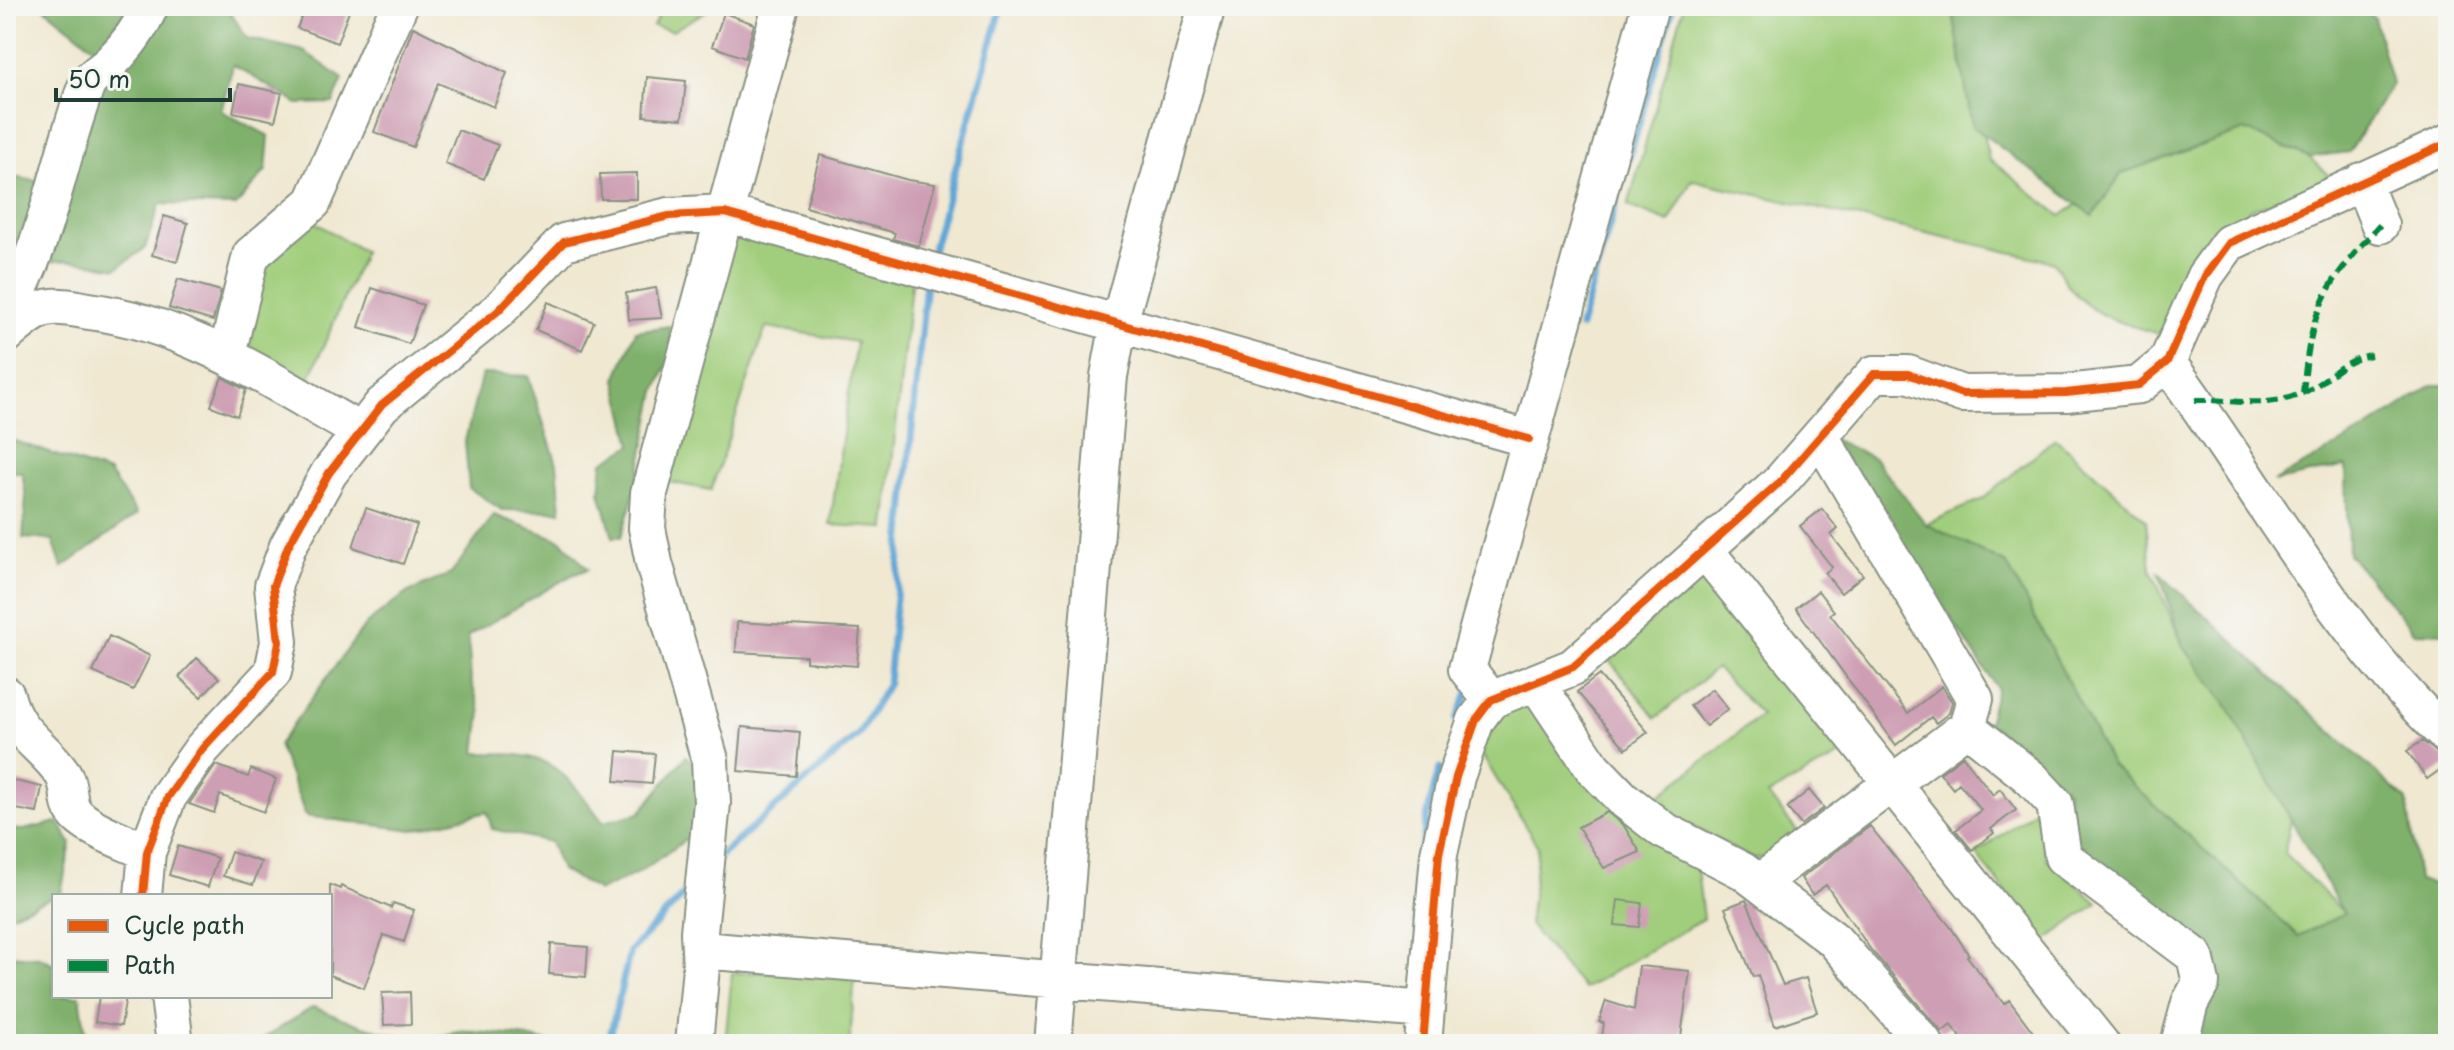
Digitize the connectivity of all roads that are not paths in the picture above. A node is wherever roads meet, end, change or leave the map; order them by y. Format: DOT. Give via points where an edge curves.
graph roads {
  1 [pos="150,6"];
  2 [pos="399,6"];
  3 [pos="781,6"];
  4 [pos="1207,6"];
  5 [pos="1650,6"];
  6 [pos="2448,143"];
  7 [pos="2362,181"];
  8 [pos="725,213"];
  9 [pos="2380,225"];
  10 [pos="6,313"];
  11 [pos="1119,323"];
  12 [pos="6,335"];
  13 [pos="227,354"];
  14 [pos="2167,362"];
  15 [pos="361,432"];
  16 [pos="1820,436"];
  17 [pos="1529,439"];
  18 [pos="1704,549"];
  19 [pos="1537,684"];
  20 [pos="6,695"];
  21 [pos="1491,700"];
  22 [pos="1967,727"];
  23 [pos="2448,737"];
  24 [pos="1893,783"];
  25 [pos="147,852"];
  26 [pos="1759,883"];
  27 [pos="143,894"];
  28 [pos="701,950"];
  29 [pos="1058,978"];
  30 [pos="169,998"];
  31 [pos="1424,1027"];
  32 [pos="175,1044"];
  33 [pos="694,1044"];
  34 [pos="1053,1044"];
  35 [pos="1925,1044"];
  36 [pos="2101,1044"];
  37 [pos="2179,1044"];
  1 -- 10 [label="street" via="112,61 87,83 51,210"];
  2 -- 13 [label="street" via="313,202 251,255"];
  3 -- 8 [label="street"];
  4 -- 11 [label="street"];
  5 -- 17 [label="street"];
  6 -- 7 [label="street"];
  7 -- 9 [label="street"];
  7 -- 14 [label="street" via="2229,243 2205,276"];
  8 -- 11 [label="street"];
  8 -- 15 [label="street" via="669,216 564,242 498,311 382,405"];
  8 -- 28 [label="street" via="649,493 647,528 710,760 712,803"];
  11 -- 17 [label="street"];
  11 -- 29 [label="street" via="1109,376"];
  12 -- 13 [label="street" via="27,317 62,307 146,322"];
  13 -- 15 [label="street"];
  14 -- 16 [label="street" via="2139,385 2066,393 1962,394 1908,374 1874,374"];
  14 -- 23 [label="street" via="2317,581"];
  15 -- 25 [label="street" via="329,473 288,546 273,586 279,642 273,672 202,749 168,797"];
  16 -- 18 [label="street" via="1781,481"];
  16 -- 22 [label="street" via="1975,699"];
  17 -- 21 [label="street" via="1467,669"];
  18 -- 19 [label="street" via="1573,667"];
  18 -- 24 [label="street"];
  19 -- 21 [label="street"];
  19 -- 26 [label="street" via="1593,768 1623,799 1663,830"];
  20 -- 25 [label="street" via="11,716 65,776 69,807 85,822"];
  21 -- 31 [label="street" via="1476,720 1461,763 1439,854"];
  22 -- 24 [label="street"];
  22 -- 37 [label="street" via="2055,804 2063,857 2195,956 2201,983"];
  24 -- 26 [label="street"];
  24 -- 36 [label="street"];
  25 -- 27 [label="street"];
  26 -- 35 [label="street" via="1834,940"];
  28 -- 29 [label="street"];
  28 -- 33 [label="street"];
  29 -- 31 [label="street"];
  29 -- 34 [label="street"];
  30 -- 32 [label="street"];
}
